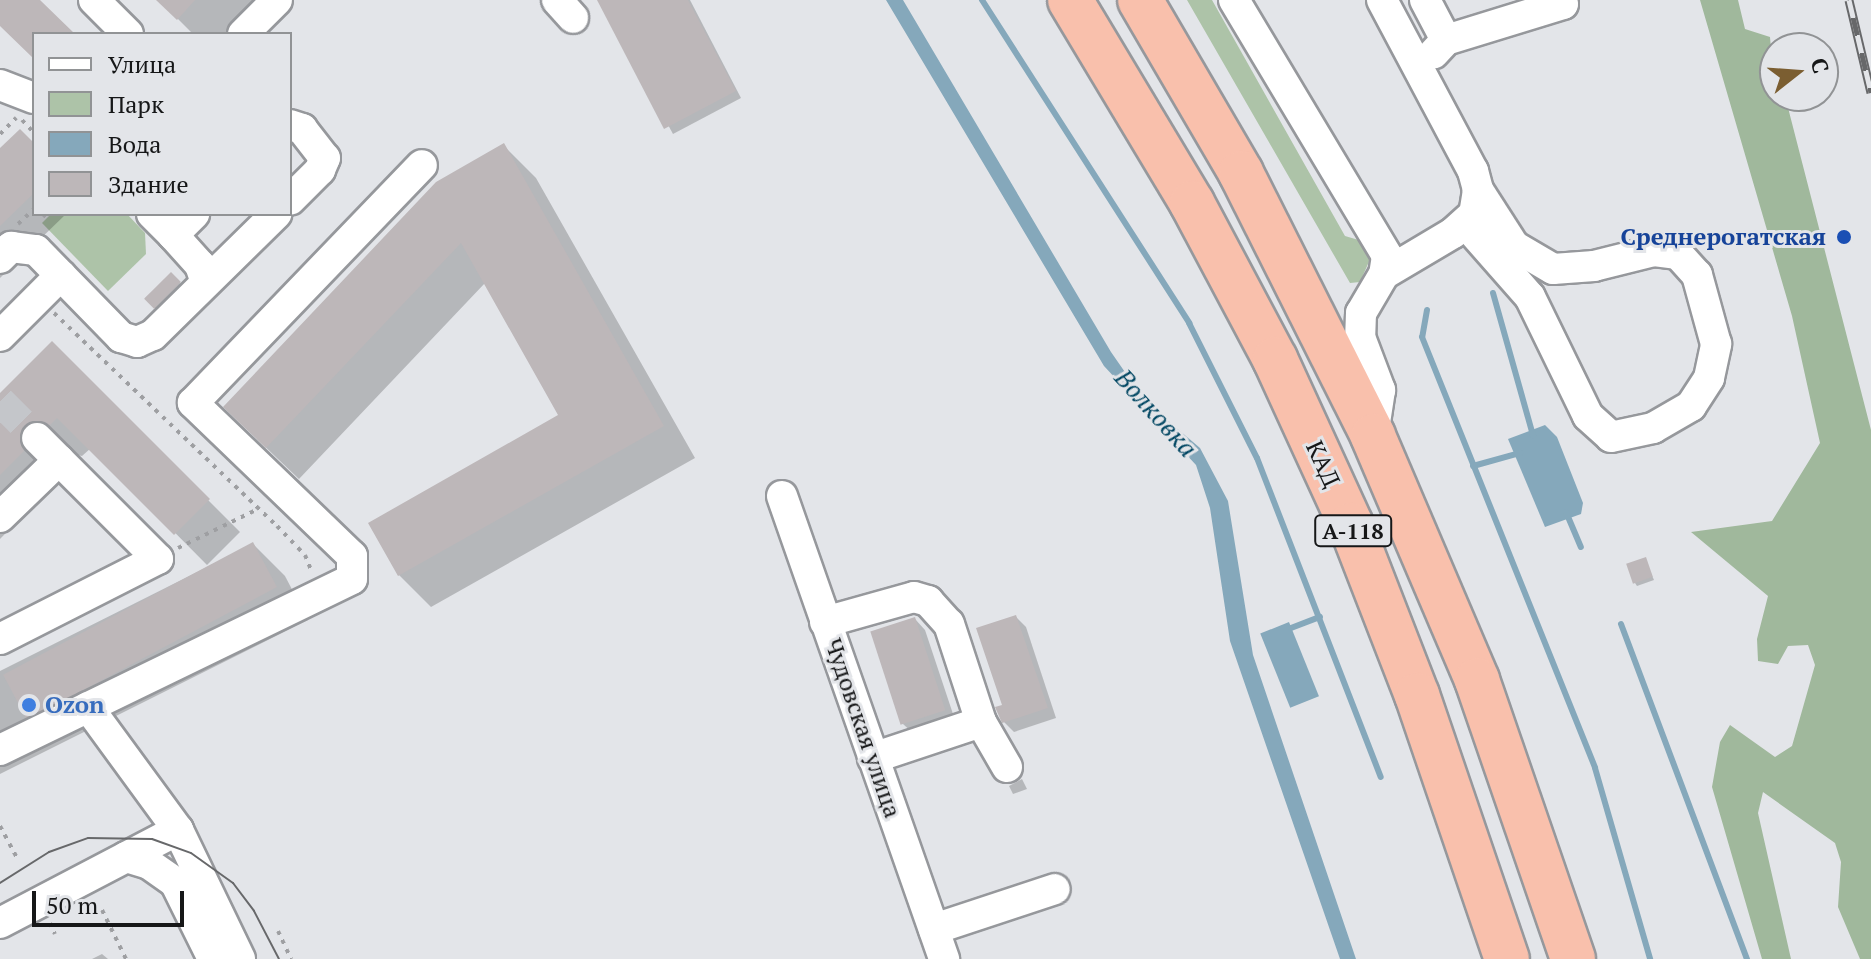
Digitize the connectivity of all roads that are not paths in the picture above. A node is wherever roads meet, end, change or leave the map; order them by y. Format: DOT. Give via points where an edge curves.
graph roads {
  1 [pos="94,0"];
  2 [pos="277,0"];
  3 [pos="1070,0"];
  4 [pos="1140,0"];
  5 [pos="1234,0"];
  6 [pos="1382,0"];
  7 [pos="1425,0"];
  8 [pos="1560,0"];
  9 [pos="126,32"];
  10 [pos="245,32"];
  11 [pos="1446,40"];
  12 [pos="1419,69"];
  13 [pos="0,85"];
  14 [pos="32,97"];
  15 [pos="292,126"];
  16 [pos="422,165"];
  17 [pos="1478,190"];
  18 [pos="292,198"];
  19 [pos="274,216"];
  20 [pos="173,221"];
  21 [pos="1465,223"];
  22 [pos="0,258"];
  23 [pos="1384,274"];
  24 [pos="61,275"];
  25 [pos="206,282"];
  26 [pos="0,336"];
  27 [pos="1373,436"];
  28 [pos="37,438"];
  29 [pos="59,460"];
  30 [pos="782,496"];
  31 [pos="0,517"];
  32 [pos="825,622"];
  33 [pos="0,639"];
  34 [pos="88,707"];
  35 [pos="981,722"];
  36 [pos="0,750"];
  37 [pos="873,758"];
  38 [pos="1007,767"];
  39 [pos="178,830"];
  40 [pos="126,857"];
  41 [pos="1055,889"];
  42 [pos="0,923"];
  43 [pos="934,929"];
  44 [pos="213,959"];
  45 [pos="240,959"];
  46 [pos="944,959"];
  47 [pos="1507,959"];
  48 [pos="1573,959"];
  1 -- 9 [label="street"];
  2 -- 10 [label="street"];
  3 -- 47 [label="highway, КАД / А-118" via="1192,203 1275,359 1351,525 1417,695"];
  4 -- 27 [label="highway, А-118" via="1241,173"];
  5 -- 23 [label="street" via="1387,256"];
  6 -- 12 [label="street"];
  7 -- 11 [label="street"];
  8 -- 11 [label="street" via="1563,4"];
  11 -- 12 [label="street"];
  12 -- 17 [label="street"];
  13 -- 14 [label="street"];
  15 -- 18 [label="street" via="302,129 325,158"];
  16 -- 34 [label="street" via="193,403 352,556 352,579"];
  17 -- 21 [label="street" via="1474,214"];
  17 -- 21 [label="street" via="1514,246 1553,269 1594,266 1654,251 1678,254 1697,275 1716,344 1709,378 1691,406 1653,428 1611,437 1588,416 1530,297"];
  19 -- 25 [label="street"];
  20 -- 25 [label="street"];
  21 -- 23 [label="street"];
  22 -- 24 [label="street" via="11,247 24,246 36,250"];
  23 -- 27 [label="street" via="1361,313 1360,337 1380,390"];
  24 -- 25 [label="street" via="121,337 137,342 153,335"];
  24 -- 26 [label="street"];
  27 -- 48 [label="highway, А-118" via="1477,680"];
  28 -- 29 [label="street"];
  29 -- 31 [label="street"];
  29 -- 33 [label="street" via="158,559"];
  30 -- 32 [label="street, Чудовская улица"];
  32 -- 35 [label="street" via="901,597 928,601 949,624"];
  32 -- 37 [label="street, Чудовская улица"];
  34 -- 36 [label="street"];
  34 -- 39 [label="street"];
  35 -- 37 [label="street"];
  35 -- 38 [label="street"];
  37 -- 43 [label="street, Чудовская улица"];
  39 -- 40 [label="street"];
  39 -- 45 [label="street"];
  40 -- 42 [label="street"];
  40 -- 44 [label="street" via="149,864 175,882"];
  41 -- 43 [label="street"];
  43 -- 46 [label="street, Чудовская улица"];
}
